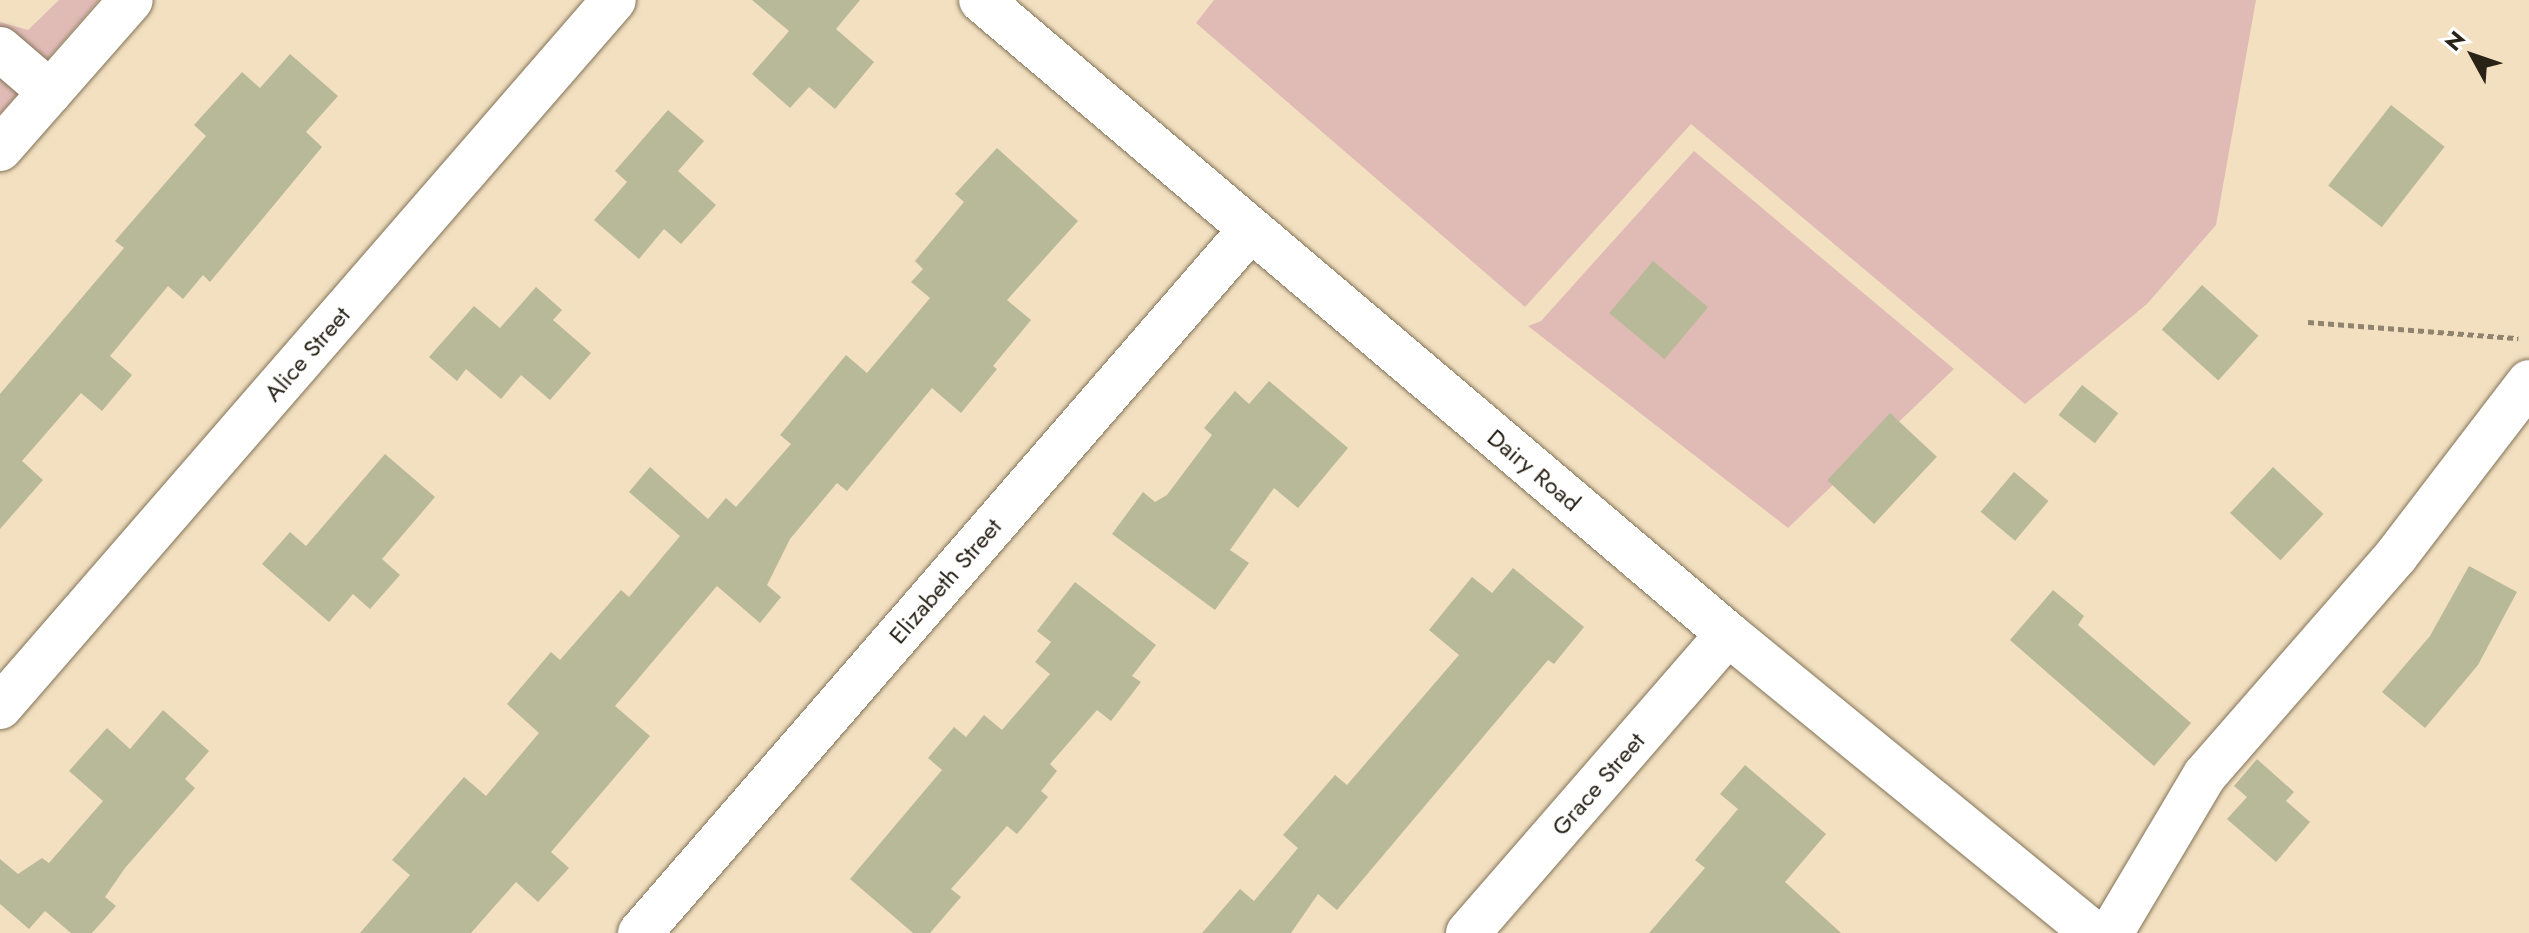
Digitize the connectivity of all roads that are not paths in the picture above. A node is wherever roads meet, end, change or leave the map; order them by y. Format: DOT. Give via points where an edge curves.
graph roads {
  1 [pos="131,0"];
  2 [pos="614,0"];
  3 [pos="981,0"];
  4 [pos="0,49"];
  5 [pos="50,92"];
  6 [pos="0,149"];
  7 [pos="1251,229"];
  8 [pos="2529,382"];
  9 [pos="1728,634"];
  10 [pos="0,707"];
  11 [pos="640,933"];
  12 [pos="1468,933"];
  13 [pos="2093,933"];
  14 [pos="2111,933"];
  1 -- 5 [label="street"];
  2 -- 10 [label="street, Alice Street"];
  3 -- 7 [label="street, Dairy Road"];
  4 -- 5 [label="street"];
  5 -- 6 [label="street"];
  7 -- 9 [label="street, Dairy Road"];
  7 -- 11 [label="street, Elizabeth Street"];
  8 -- 14 [label="street" via="2396,556 2205,775"];
  9 -- 12 [label="street, Grace Street"];
  9 -- 13 [label="street, Dairy Road"];
}
